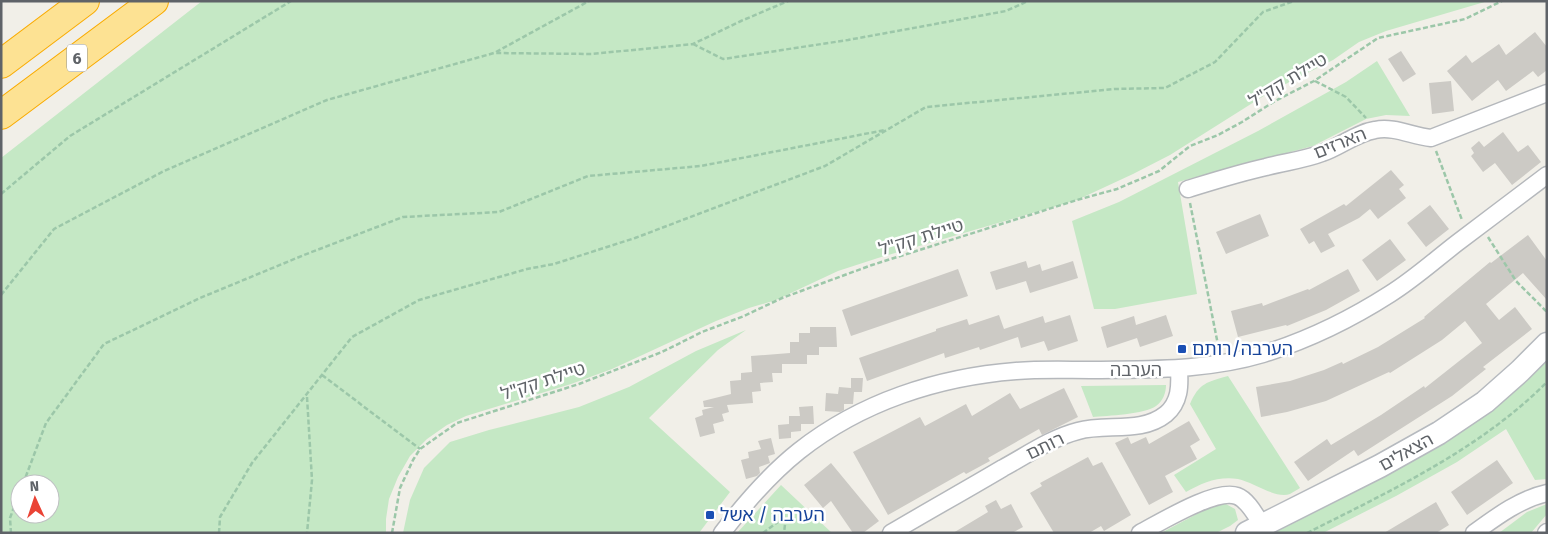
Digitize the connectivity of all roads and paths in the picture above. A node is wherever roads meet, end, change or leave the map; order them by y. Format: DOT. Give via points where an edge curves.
graph roads {
  1 [pos="154,1"];
  2 [pos="291,1"];
  3 [pos="589,1"];
  4 [pos="788,1"];
  5 [pos="1028,1"];
  6 [pos="1294,1"];
  7 [pos="1502,1"];
  8 [pos="80,5"];
  9 [pos="693,44"];
  10 [pos="1,53"];
  11 [pos="494,53"];
  12 [pos="1,64"];
  13 [pos="1314,81"];
  14 [pos="1547,93"];
  15 [pos="1,115"];
  16 [pos="1388,129"];
  17 [pos="887,130"];
  18 [pos="1431,138"];
  19 [pos="1547,175"];
  20 [pos="1188,189"];
  21 [pos="1,194"];
  22 [pos="1474,230"];
  23 [pos="1,295"];
  24 [pos="1547,312"];
  25 [pos="1547,344"];
  26 [pos="1222,364"];
  27 [pos="1179,369"];
  28 [pos="322,375"];
  29 [pos="1547,382"];
  30 [pos="307,395"];
  31 [pos="420,448"];
  32 [pos="27,474"];
  33 [pos="1547,493"];
  34 [pos="1255,529"];
  35 [pos="219,533"];
  36 [pos="307,533"];
  37 [pos="392,533"];
  38 [pos="722,533"];
  39 [pos="763,533"];
  40 [pos="784,533"];
  41 [pos="891,533"];
  42 [pos="1140,533"];
  43 [pos="1307,533"];
  44 [pos="1474,533"];
  1 -- 15 [label="highway, 6"];
  2 -- 21 [label="path" via="70,136"];
  3 -- 11 [label="path"];
  4 -- 9 [label="path"];
  5 -- 9 [label="path" via="1006,11 723,59"];
  6 -- 17 [label="path" via="1263,12 1214,62 1165,88 1116,89 926,107"];
  7 -- 13 [label="path, טיילת קק\"ל" via="1464,19 1378,38"];
  8 -- 10 [label="highway"];
  8 -- 12 [label="highway, 6"];
  9 -- 11 [label="path" via="592,54"];
  11 -- 23 [label="path" via="327,100 164,171 54,229"];
  13 -- 16 [label="path" via="1346,96 1366,119"];
  13 -- 31 [label="path, טיילת קק\"ל" via="1218,135 1190,146 1159,170 1117,189 872,266 782,298 662,352 580,384 458,423"];
  14 -- 18 [label="street"];
  16 -- 18 [label="street, הארזים"];
  16 -- 20 [label="street, הארזים" via="1374,130 1322,153"];
  17 -- 28 [label="path" via="825,166 635,238 554,264 419,300 352,338"];
  17 -- 32 [label="path" via="701,166 588,176 499,212 403,217 304,255 200,298 104,344 46,423"];
  18 -- 22 [label="path"];
  19 -- 22 [label="street, הערבה"];
  20 -- 26 [label="path"];
  22 -- 24 [label="path" via="1516,281"];
  22 -- 26 [label="street, הערבה" via="1391,294 1350,317 1308,338"];
  25 -- 34 [label="street, הצאלים" via="1485,402 1439,433"];
  26 -- 27 [label="street, הערבה"];
  27 -- 38 [label="street, הערבה" via="1017,371 936,384 894,398 845,421 798,451 763,484"];
  27 -- 41 [label="street, רותם" via="1178,398 1167,413 1152,423 1078,431 1046,444"];
  28 -- 30 [label="path"];
  28 -- 31 [label="path"];
  29 -- 43 [label="path" via="1502,423 1453,456"];
  30 -- 35 [label="path" via="252,463 220,517"];
  30 -- 36 [label="path" via="312,480"];
  31 -- 37 [label="path, טיילת קק\"ל" via="400,488"];
  33 -- 44 [label="street" via="1533,496 1511,508"];
  34 -- 42 [label="street" via="1250,508 1239,496 1227,494 1212,497"];
  39 -- 40 [label="path" via="786,516"];
}
